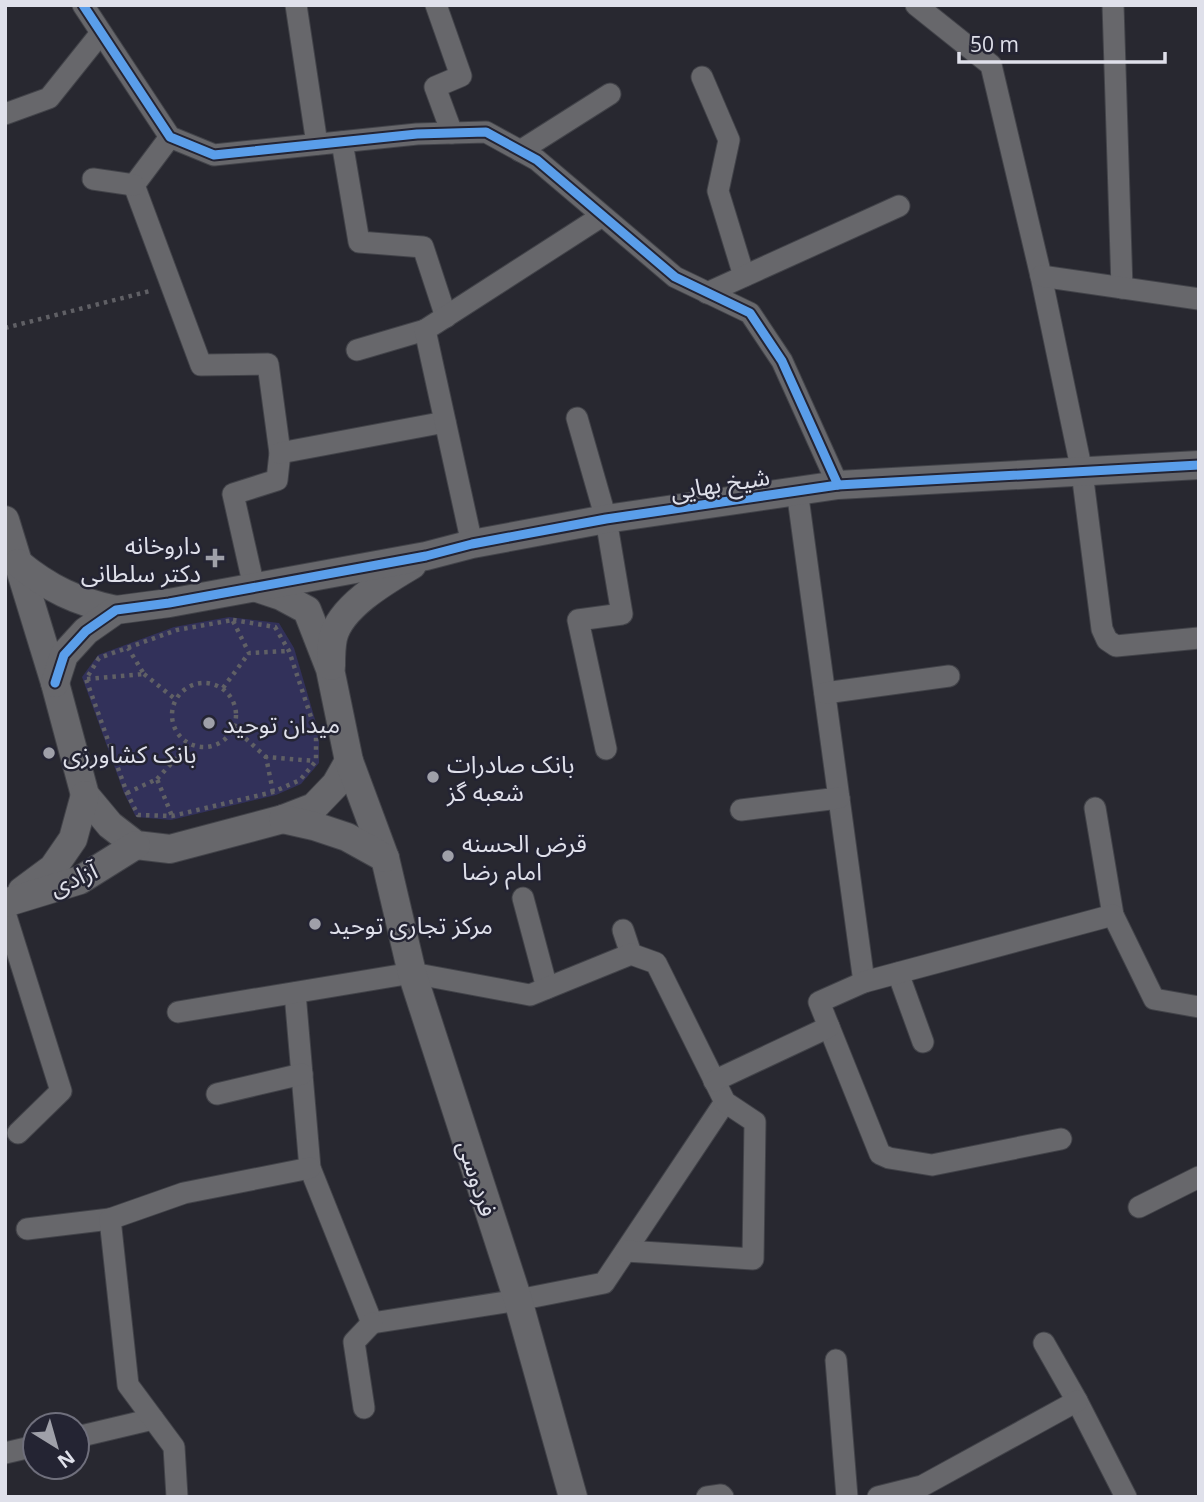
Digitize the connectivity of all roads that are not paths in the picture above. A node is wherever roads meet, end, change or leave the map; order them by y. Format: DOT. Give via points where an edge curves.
graph roads {
  1 [pos="83,5"];
  2 [pos="296,5"];
  3 [pos="436,5"];
  4 [pos="916,5"];
  5 [pos="1113,5"];
  6 [pos="101,33"];
  7 [pos="702,77"];
  8 [pos="610,94"];
  9 [pos="5,114"];
  10 [pos="452,133"];
  11 [pos="170,137"];
  12 [pos="342,142"];
  13 [pos="317,144"];
  14 [pos="520,151"];
  15 [pos="93,179"];
  16 [pos="134,185"];
  17 [pos="899,206"];
  18 [pos="602,216"];
  19 [pos="744,276"];
  20 [pos="1041,276"];
  21 [pos="1122,288"];
  22 [pos="707,293"];
  23 [pos="1199,299"];
  24 [pos="446,317"];
  25 [pos="425,330"];
  26 [pos="357,350"];
  27 [pos="577,418"];
  28 [pos="445,422"];
  29 [pos="280,453"];
  30 [pos="1199,466"];
  31 [pos="1082,472"];
  32 [pos="838,485"];
  33 [pos="797,491"];
  34 [pos="606,519"];
  35 [pos="5,520"];
  36 [pos="472,544"];
  37 [pos="426,556"];
  38 [pos="12,565"];
  39 [pos="254,587"];
  40 [pos="116,610"];
  41 [pos="1199,638"];
  42 [pos="330,669"];
  43 [pos="949,676"];
  44 [pos="55,683"];
  45 [pos="825,693"];
  46 [pos="606,749"];
  47 [pos="349,761"];
  48 [pos="85,795"];
  49 [pos="839,798"];
  50 [pos="1095,808"];
  51 [pos="741,810"];
  52 [pos="283,819"];
  53 [pos="136,845"];
  54 [pos="384,859"];
  55 [pos="523,898"];
  56 [pos="5,903"];
  57 [pos="5,913"];
  58 [pos="1113,915"];
  59 [pos="623,930"];
  60 [pos="631,954"];
  61 [pos="898,972"];
  62 [pos="412,973"];
  63 [pos="864,982"];
  64 [pos="547,988"];
  65 [pos="295,993"];
  66 [pos="1199,1007"];
  67 [pos="178,1012"];
  68 [pos="829,1027"];
  69 [pos="923,1042"];
  70 [pos="302,1074"];
  71 [pos="714,1081"];
  72 [pos="217,1094"];
  73 [pos="725,1102"];
  74 [pos="18,1133"];
  75 [pos="1061,1139"];
  76 [pos="310,1168"];
  77 [pos="1199,1177"];
  78 [pos="1139,1207"];
  79 [pos="110,1219"];
  80 [pos="27,1229"];
  81 [pos="626,1251"];
  82 [pos="517,1300"];
  83 [pos="372,1323"];
  84 [pos="1044,1343"];
  85 [pos="835,1360"];
  86 [pos="1077,1401"];
  87 [pos="364,1408"];
  88 [pos="153,1419"];
  89 [pos="91,1434"];
  90 [pos="177,1497"];
  91 [pos="573,1497"];
  92 [pos="707,1497"];
  93 [pos="723,1497"];
  94 [pos="847,1497"];
  95 [pos="878,1497"];
  96 [pos="1126,1497"];
  1 -- 6 [label="street"];
  2 -- 13 [label="street"];
  3 -- 10 [label="street" via="461,76 435,87"];
  4 -- 20 [label="street" via="991,65"];
  5 -- 21 [label="street"];
  6 -- 9 [label="street" via="49,98"];
  6 -- 11 [label="street"];
  7 -- 19 [label="street" via="729,140 718,191"];
  8 -- 14 [label="street"];
  10 -- 12 [label="street"];
  10 -- 14 [label="street" via="486,132"];
  11 -- 13 [label="street" via="214,155"];
  11 -- 16 [label="street"];
  12 -- 13 [label="street"];
  12 -- 24 [label="street" via="359,242 423,247"];
  14 -- 18 [label="street" via="537,160"];
  15 -- 16 [label="street"];
  16 -- 29 [label="street" via="201,365 268,364"];
  17 -- 19 [label="street"];
  18 -- 22 [label="street" via="675,277"];
  18 -- 24 [label="street"];
  19 -- 22 [label="street"];
  20 -- 21 [label="street"];
  20 -- 31 [label="street"];
  21 -- 23 [label="street"];
  22 -- 32 [label="street" via="750,313 782,361"];
  24 -- 25 [label="street"];
  25 -- 26 [label="street"];
  25 -- 28 [label="street"];
  27 -- 34 [label="street"];
  28 -- 29 [label="street"];
  28 -- 36 [label="street"];
  29 -- 39 [label="street" via="277,480 233,494"];
  30 -- 31 [label="street, شیخ بهایی"];
  31 -- 32 [label="street, شیخ بهایی"];
  31 -- 41 [label="street" via="1107,640 1116,646"];
  32 -- 33 [label="street, شیخ بهایی"];
  33 -- 34 [label="street, شیخ بهایی"];
  33 -- 45 [label="street"];
  34 -- 36 [label="street, شیخ بهایی"];
  34 -- 46 [label="street" via="622,614 579,620"];
  35 -- 38 [label="street"];
  36 -- 37 [label="street, شیخ بهایی"];
  37 -- 39 [label="street, شیخ بهایی"];
  37 -- 42 [label="street, شیخ بهایی" via="347,612 333,637"];
  38 -- 40 [label="street" via="63,595"];
  38 -- 44 [label="street"];
  39 -- 40 [label="street"];
  39 -- 42 [label="street" via="307,610"];
  40 -- 44 [label="street" via="86,631 64,655"];
  42 -- 47 [label="street"];
  43 -- 45 [label="street"];
  44 -- 48 [label="street"];
  45 -- 49 [label="street"];
  47 -- 52 [label="street" via="336,785 314,807"];
  47 -- 54 [label="street, فردوسی"];
  48 -- 53 [label="street" via="110,825"];
  48 -- 56 [label="street, آزادی" via="74,839 53,868"];
  49 -- 51 [label="street"];
  49 -- 63 [label="street"];
  50 -- 58 [label="street"];
  52 -- 53 [label="street" via="170,849"];
  52 -- 54 [label="street" via="348,837"];
  53 -- 56 [label="street, آزادی" via="80,880"];
  54 -- 62 [label="street, فردوسی"];
  55 -- 64 [label="street"];
  57 -- 74 [label="street" via="61,1091"];
  58 -- 61 [label="street"];
  58 -- 66 [label="street" via="1154,999"];
  59 -- 60 [label="street"];
  60 -- 64 [label="street"];
  60 -- 71 [label="street" via="656,963"];
  61 -- 63 [label="street"];
  61 -- 69 [label="street"];
  62 -- 64 [label="street" via="530,995"];
  62 -- 65 [label="street"];
  62 -- 82 [label="street, فردوسی"];
  63 -- 68 [label="street" via="819,1002"];
  65 -- 67 [label="street"];
  65 -- 70 [label="street"];
  68 -- 71 [label="street"];
  68 -- 75 [label="street" via="880,1154 932,1166"];
  70 -- 72 [label="street"];
  70 -- 76 [label="street"];
  71 -- 73 [label="street"];
  73 -- 81 [label="street"];
  73 -- 81 [label="street" via="755,1122 753,1259"];
  76 -- 79 [label="street" via="184,1193"];
  76 -- 83 [label="street"];
  77 -- 78 [label="street"];
  79 -- 80 [label="street"];
  79 -- 88 [label="street" via="128,1385"];
  81 -- 82 [label="street" via="604,1283"];
  82 -- 83 [label="street"];
  82 -- 91 [label="street, فردوسی"];
  83 -- 87 [label="street" via="354,1342"];
  84 -- 86 [label="street"];
  85 -- 94 [label="street"];
  86 -- 95 [label="street" via="922,1486"];
  86 -- 96 [label="street"];
  88 -- 89 [label="street"];
  88 -- 90 [label="street" via="174,1447"];
  92 -- 93 [label="street"];
}
